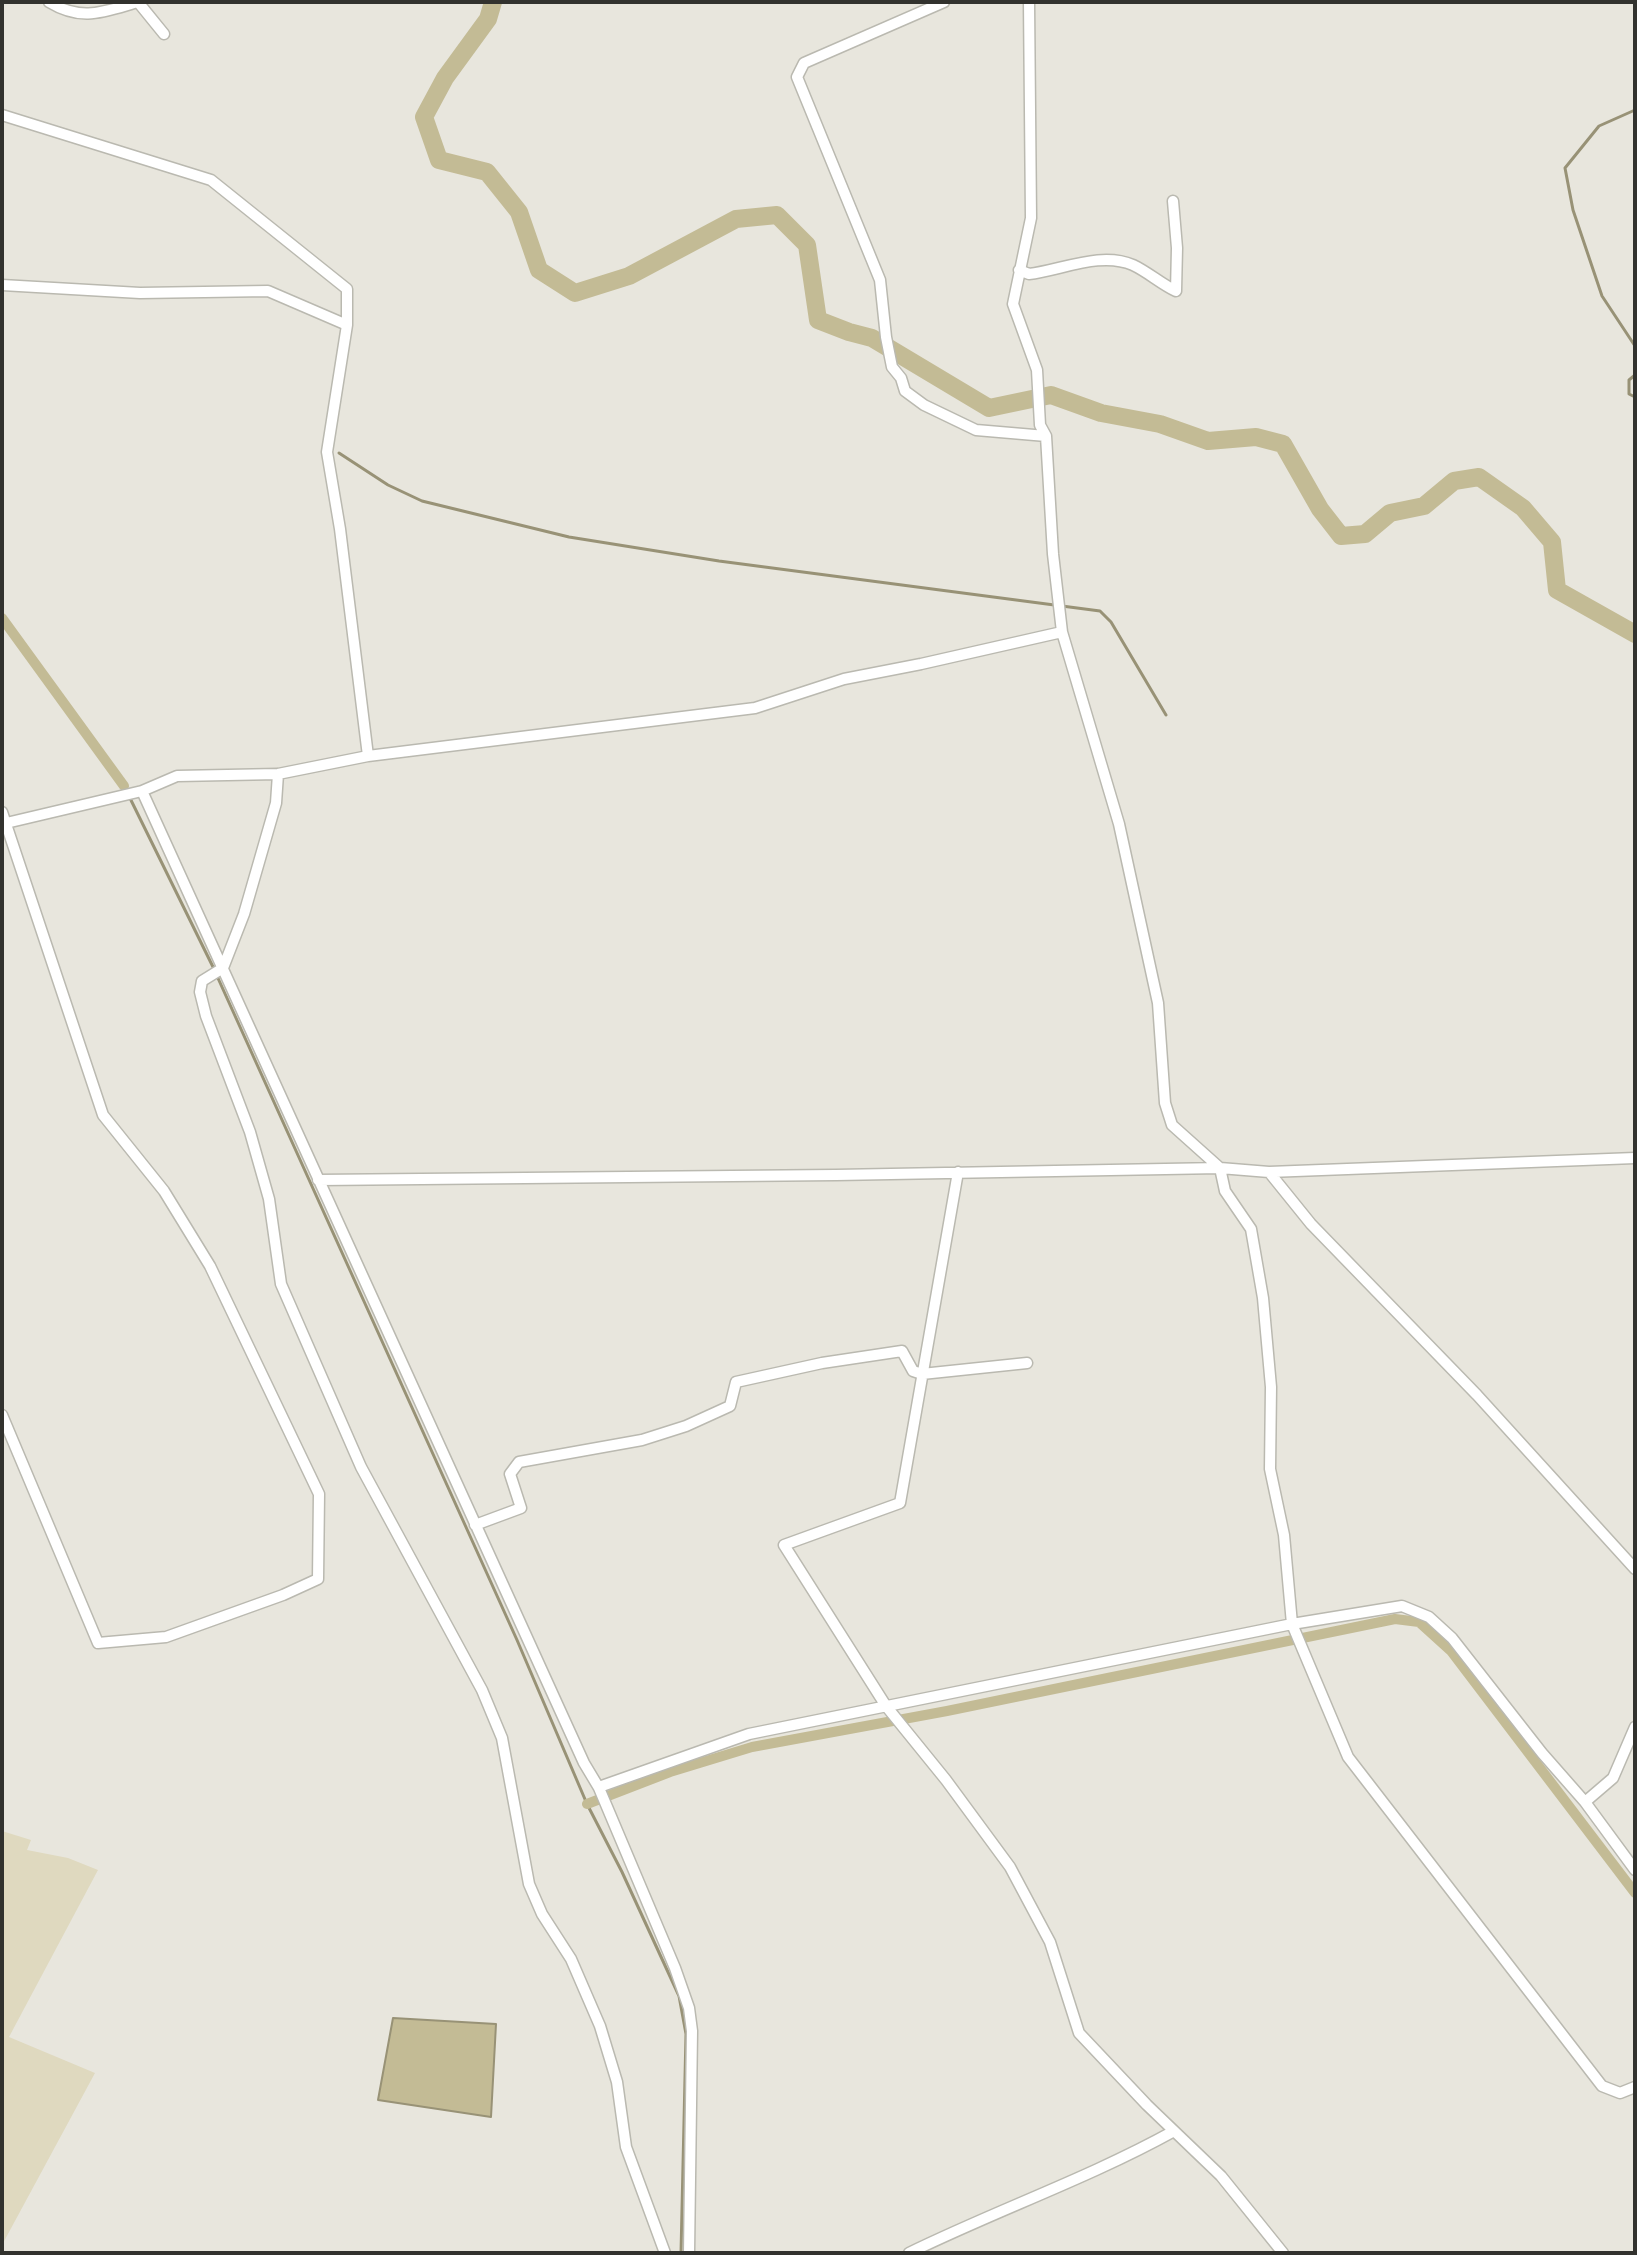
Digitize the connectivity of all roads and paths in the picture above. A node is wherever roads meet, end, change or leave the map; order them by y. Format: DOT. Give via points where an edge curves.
graph roads {
  1 [pos="49,2"];
  2 [pos="944,2"];
  3 [pos="1029,2"];
  4 [pos="164,34"];
  5 [pos="2,115"];
  6 [pos="1173,201"];
  7 [pos="1019,270"];
  8 [pos="2,285"];
  9 [pos="347,325"];
  10 [pos="1046,436"];
  11 [pos="1062,632"];
  12 [pos="368,756"];
  13 [pos="278,774"];
  14 [pos="132,793"];
  15 [pos="2,812"];
  16 [pos="4,824"];
  17 [pos="218,971"];
  18 [pos="1635,1158"];
  19 [pos="1220,1168"];
  20 [pos="958,1172"];
  21 [pos="1269,1172"];
  22 [pos="318,1180"];
  23 [pos="1027,1363"];
  24 [pos="922,1374"];
  25 [pos="2,1415"];
  26 [pos="475,1525"];
  27 [pos="1635,1569"];
  28 [pos="1292,1624"];
  29 [pos="886,1706"];
  30 [pos="1635,1727"];
  31 [pos="599,1788"];
  32 [pos="1585,1802"];
  33 [pos="1635,1870"];
  34 [pos="1635,2087"];
  35 [pos="1174,2131"];
  36 [pos="691,2252"];
  37 [pos="665,2253"];
  38 [pos="909,2253"];
  39 [pos="1283,2253"];
  1 -- 4 [label="street" via="63,11 91,16 138,2"];
  2 -- 10 [label="street" via="804,63 797,77 880,280 892,367 905,391 976,430"];
  3 -- 7 [label="street" via="1031,218"];
  5 -- 9 [label="street" via="211,180 347,289"];
  6 -- 7 [label="street" via="1176,291 1119,260 1029,274"];
  7 -- 10 [label="street" via="1013,304 1037,370 1040,425"];
  8 -- 9 [label="street" via="140,293 268,291"];
  9 -- 12 [label="street" via="327,452"];
  10 -- 11 [label="street"];
  11 -- 12 [label="street" via="844,679 755,708"];
  11 -- 19 [label="street" via="1119,824 1158,1003 1165,1103 1172,1125"];
  12 -- 13 [label="street"];
  13 -- 14 [label="street" via="177,776"];
  13 -- 17 [label="street" via="276,803 244,914"];
  14 -- 16 [label="street"];
  14 -- 17 [label="street"];
  15 -- 16 [label="street"];
  16 -- 25 [label="street" via="103,1115 164,1191 210,1266 319,1494 318,1579 166,1637 98,1643"];
  17 -- 22 [label="street"];
  17 -- 37 [label="street" via="202,981 200,992 269,1199 281,1284 361,1467 482,1690 502,1738 529,1884 571,1959 600,2026 617,2082 626,2147"];
  18 -- 21 [label="street"];
  19 -- 20 [label="street"];
  19 -- 21 [label="street"];
  19 -- 28 [label="street" via="1225,1191 1251,1229 1263,1298 1271,1387 1270,1469 1284,1535"];
  20 -- 22 [label="street"];
  20 -- 24 [label="street"];
  21 -- 27 [label="street" via="1311,1224"];
  22 -- 26 [label="street"];
  23 -- 24 [label="street"];
  24 -- 26 [label="street" via="913,1371 902,1351 736,1382 730,1406 686,1426 642,1440 519,1462 510,1474 521,1508"];
  24 -- 29 [label="street" via="900,1503 784,1545"];
  26 -- 31 [label="street"];
  28 -- 29 [label="street"];
  28 -- 32 [label="street" via="1402,1606 1429,1617 1452,1638"];
  28 -- 34 [label="street" via="1348,1757 1602,2086 1620,2093"];
  29 -- 31 [label="street" via="737,1737"];
  29 -- 35 [label="street" via="1010,1867 1050,1942 1079,2033"];
  30 -- 32 [label="street" via="1613,1778"];
  31 -- 36 [label="street" via="689,2008"];
  32 -- 33 [label="street"];
  35 -- 38 [label="street" via="1128,2157"];
  35 -- 39 [label="street" via="1221,2176"];
}
